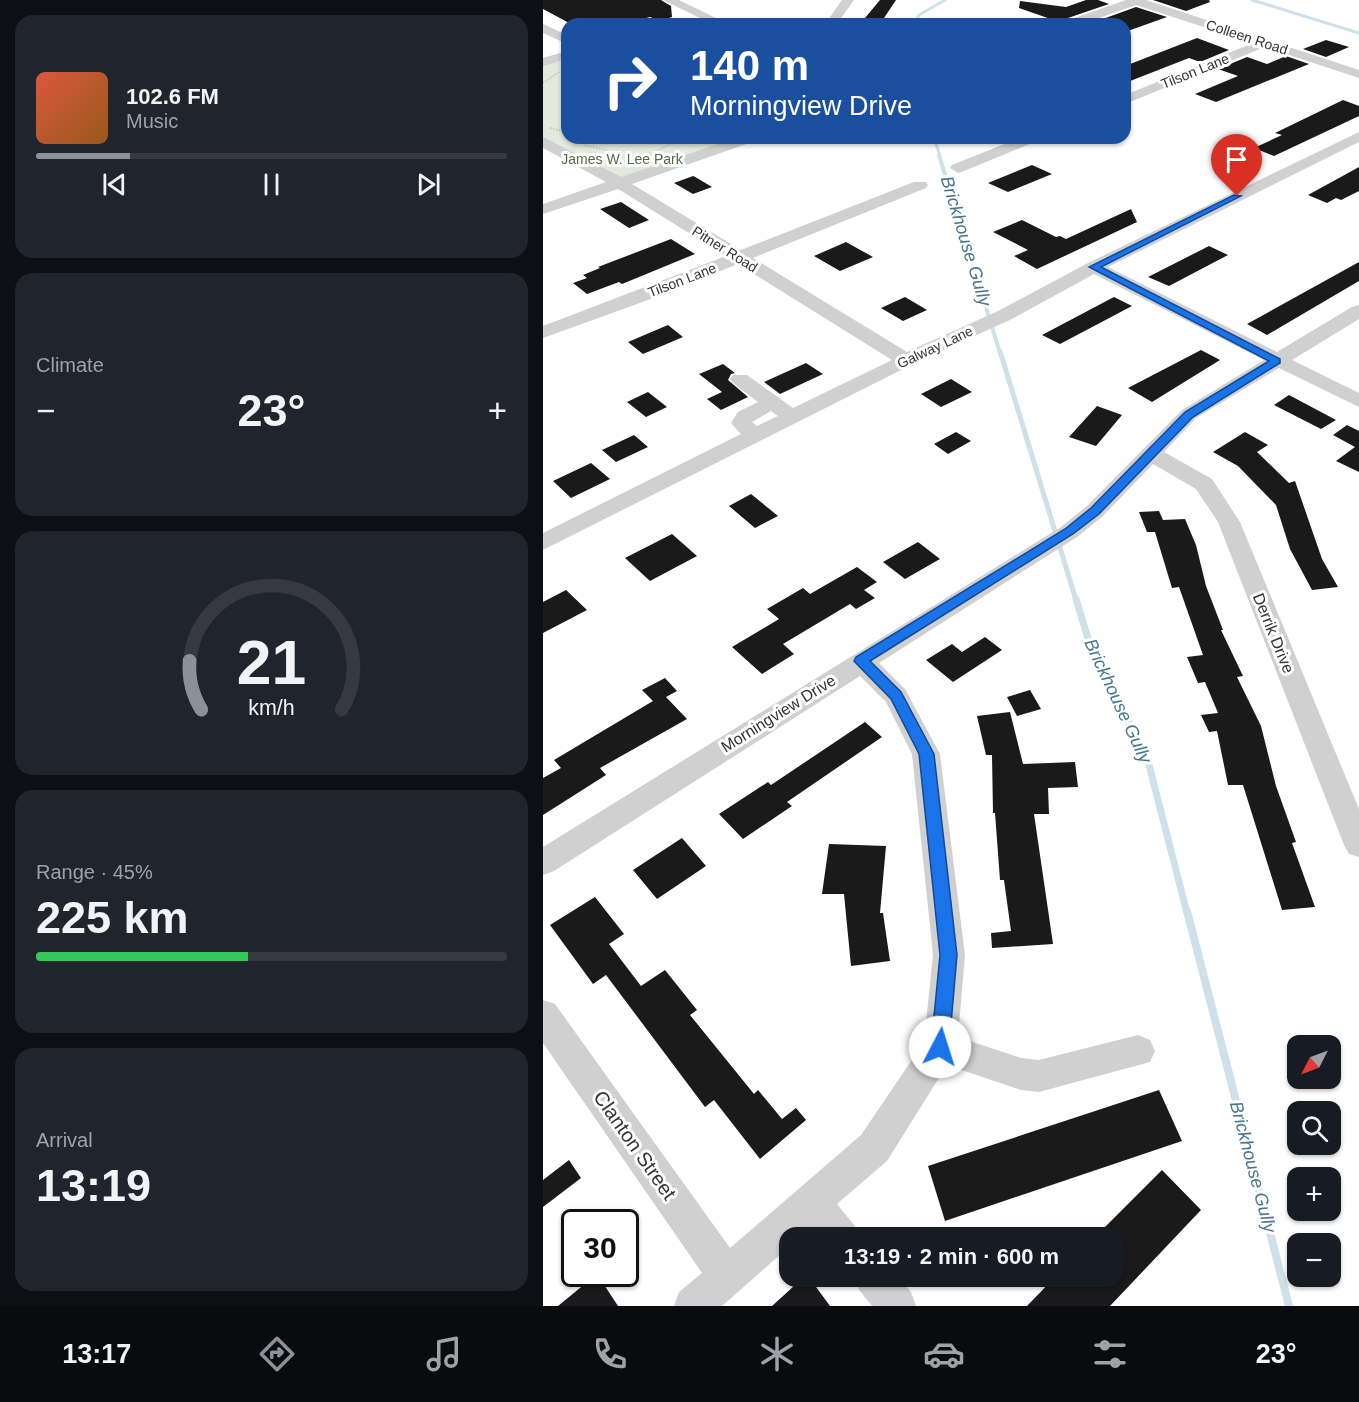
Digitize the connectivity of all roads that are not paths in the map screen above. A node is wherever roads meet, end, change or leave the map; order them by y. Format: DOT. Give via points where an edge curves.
graph roads {
  1 [pos="669,0"];
  2 [pos="848,0"];
  3 [pos="1136,0"];
  4 [pos="704,15"];
  5 [pos="694,18"];
  6 [pos="710,18"];
  7 [pos="835,18"];
  8 [pos="1086,18"];
  9 [pos="543,28"];
  10 [pos="561,37"];
  11 [pos="1265,43"];
  12 [pos="561,57"];
  13 [pos="543,62"];
  14 [pos="1359,74"];
  15 [pos="1131,98"];
  16 [pos="545,134"];
  17 [pos="1359,136"];
  18 [pos="733,144"];
  19 [pos="1017,144"];
  20 [pos="958,168"];
  21 [pos="620,183"];
  22 [pos="920,185"];
  23 [pos="543,209"];
  24 [pos="738,258"];
  25 [pos="1094,267"];
  26 [pos="1359,311"];
  27 [pos="543,332"];
  28 [pos="906,360"];
  29 [pos="1277,361"];
  30 [pos="740,379"];
  31 [pos="1359,401"];
  32 [pos="773,402"];
  33 [pos="792,417"];
  34 [pos="755,436"];
  35 [pos="1150,453"];
  36 [pos="543,542"];
  37 [pos="861,661"];
  38 [pos="1353,805"];
  39 [pos="1359,845"];
  40 [pos="543,862"];
  41 [pos="543,1015"];
  42 [pos="940,1047"];
  43 [pos="1138,1051"];
  44 [pos="812,1202"];
  45 [pos="832,1227"];
  46 [pos="727,1276"];
  47 [pos="882,1287"];
  48 [pos="693,1306"];
  49 [pos="897,1306"];
  1 -- 4 [label="street"];
  2 -- 7 [label="street"];
  3 -- 8 [label="street"];
  3 -- 11 [label="street, Colleen Road"];
  4 -- 5 [label="street"];
  4 -- 6 [label="street"];
  9 -- 10 [label="street"];
  11 -- 14 [label="street, Colleen Road"];
  11 -- 15 [label="street, Tilson Lane"];
  12 -- 13 [label="street"];
  16 -- 21 [label="street, Pitner Road"];
  17 -- 25 [label="street, Galway Lane"];
  18 -- 21 [label="street"];
  19 -- 20 [label="street"];
  21 -- 23 [label="street"];
  21 -- 24 [label="street, Pitner Road"];
  22 -- 24 [label="street, Tilson Lane"];
  24 -- 27 [label="street, Tilson Lane"];
  24 -- 28 [label="street, Pitner Road"];
  25 -- 28 [label="street, Galway Lane" via="1005,315"];
  25 -- 29 [label="street"];
  26 -- 29 [label="street, Morningview Drive"];
  28 -- 33 [label="street, Galway Lane"];
  29 -- 31 [label="street"];
  29 -- 35 [label="street, Morningview Drive" via="1189,414"];
  30 -- 32 [label="street"];
  32 -- 33 [label="street"];
  32 -- 34 [label="street" via="745,416 741,423"];
  33 -- 34 [label="street, Galway Lane"];
  34 -- 36 [label="street, Galway Lane"];
  35 -- 37 [label="street, Morningview Drive" via="1095,511 1069,532"];
  35 -- 38 [label="street, Derrik Drive" via="1204,484 1229,522"];
  37 -- 40 [label="street, Morningview Drive"];
  37 -- 42 [label="street" via="896,696 926,754 949,955"];
  38 -- 39 [label="street, Derrik Drive"];
  41 -- 46 [label="street, Clanton Street"];
  42 -- 43 [label="street" via="1021,1074 1039,1076"];
  42 -- 44 [label="street" via="874,1148"];
  44 -- 45 [label="street"];
  44 -- 46 [label="street"];
  46 -- 48 [label="street"];
  47 -- 49 [label="street"];
}
